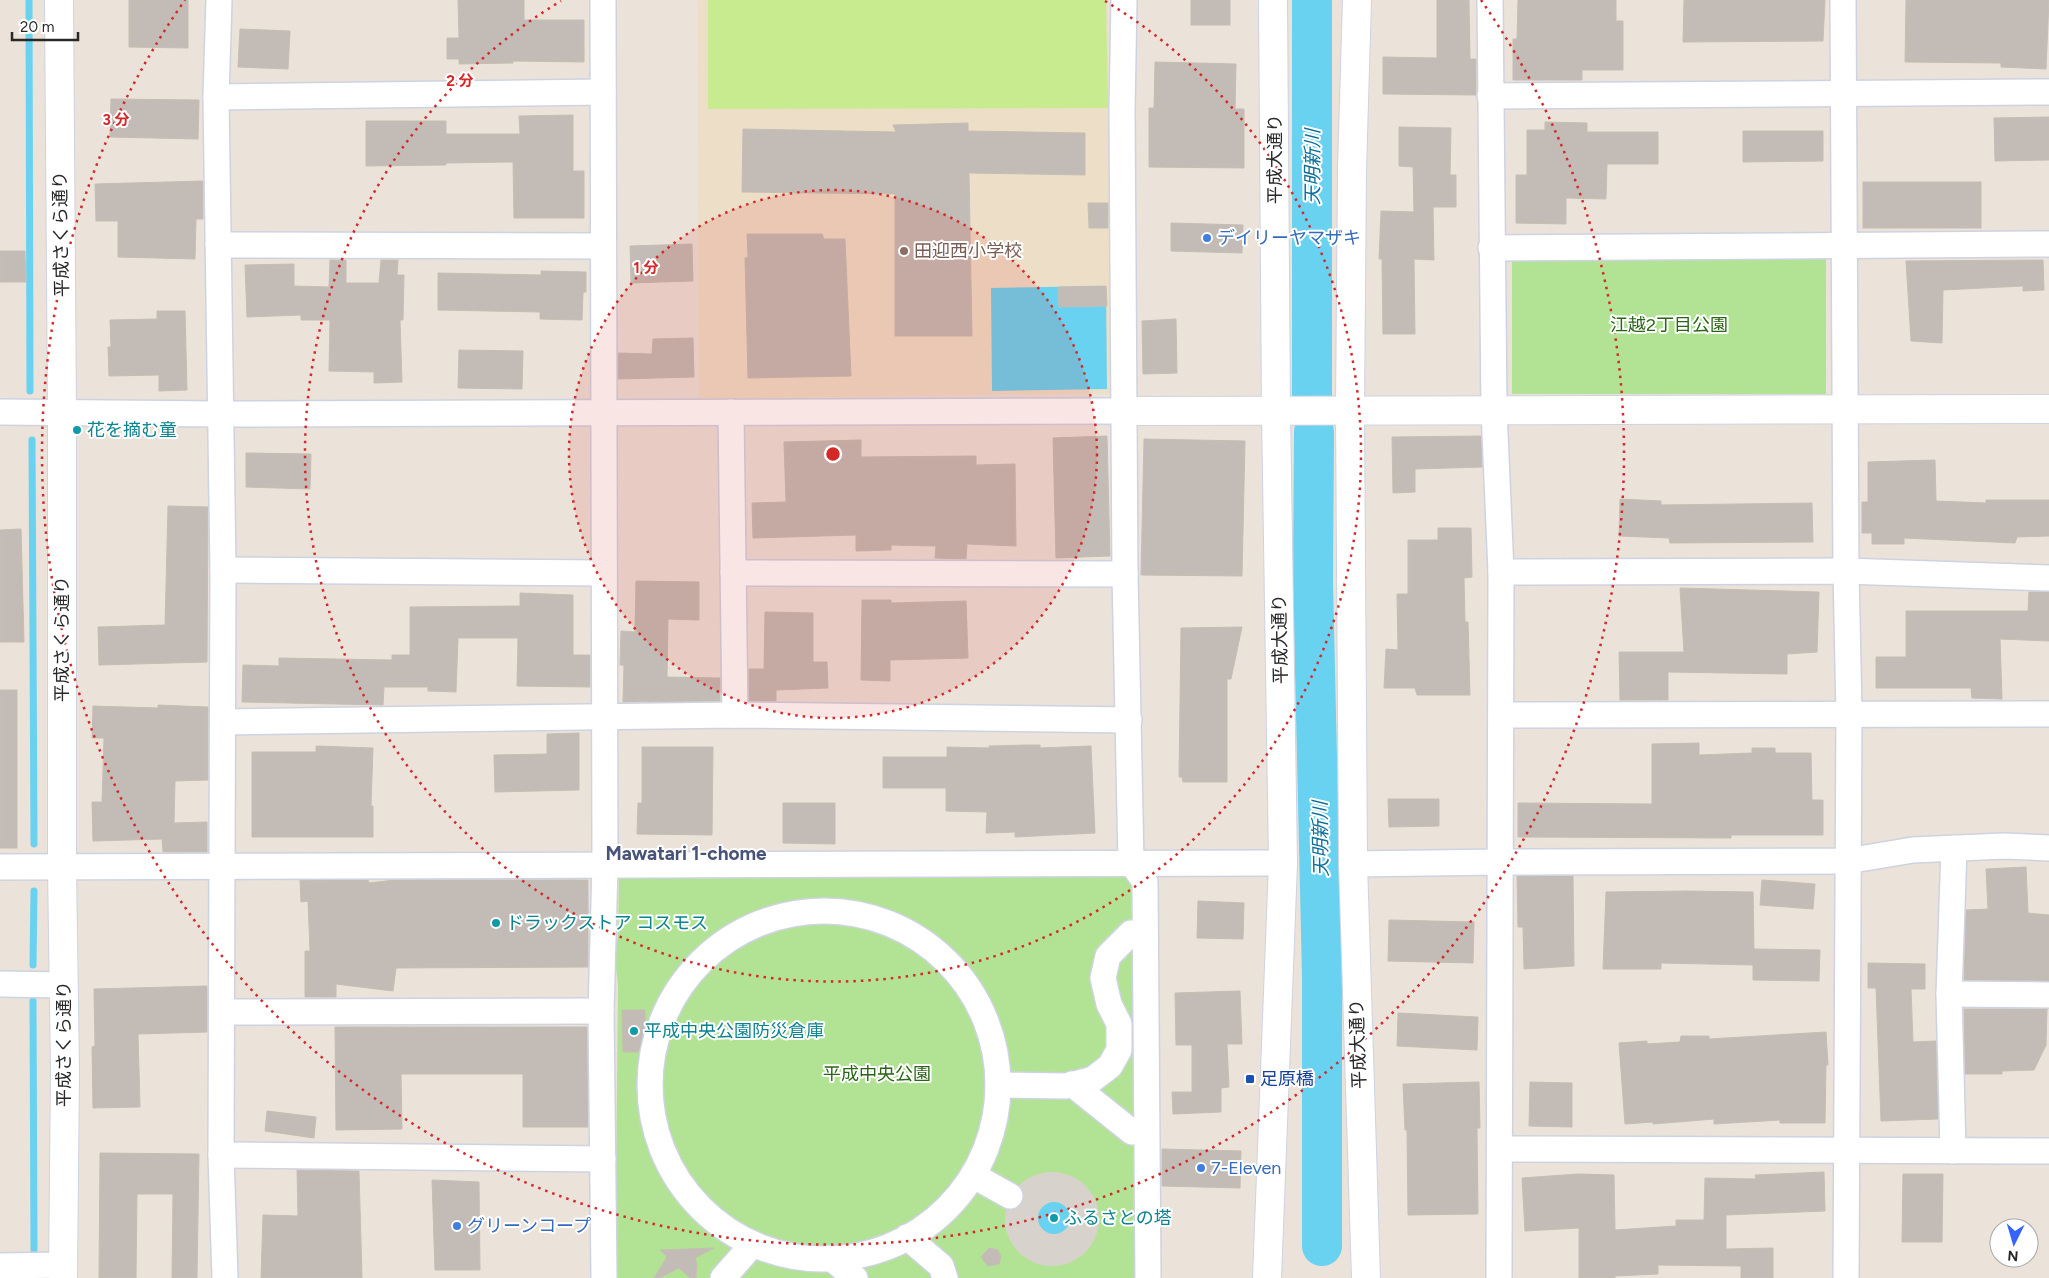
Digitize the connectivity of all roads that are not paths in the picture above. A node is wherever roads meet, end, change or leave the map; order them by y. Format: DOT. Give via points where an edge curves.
graph roads {
  1 [pos="59,0"];
  2 [pos="219,0"];
  3 [pos="603,0"];
  4 [pos="1124,0"];
  5 [pos="1274,0"];
  6 [pos="1357,0"];
  7 [pos="1490,0"];
  8 [pos="1843,0"];
  9 [pos="603,92"];
  10 [pos="2049,92"];
  11 [pos="1844,93"];
  12 [pos="1490,96"];
  13 [pos="216,98"];
  14 [pos="2049,244"];
  15 [pos="218,245"];
  16 [pos="603,246"];
  17 [pos="1845,246"];
  18 [pos="1491,248"];
  19 [pos="1845,408"];
  20 [pos="2049,409"];
  21 [pos="1494,410"];
  22 [pos="1125,411"];
  23 [pos="1283,411"];
  24 [pos="1343,411"];
  25 [pos="0,412"];
  26 [pos="731,412"];
  27 [pos="604,413"];
  28 [pos="62,414"];
  29 [pos="221,414"];
  30 [pos="223,570"];
  31 [pos="1846,571"];
  32 [pos="1501,572"];
  33 [pos="604,573"];
  34 [pos="734,573"];
  35 [pos="1125,574"];
  36 [pos="2049,578"];
  37 [pos="1849,713"];
  38 [pos="2049,714"];
  39 [pos="735,715"];
  40 [pos="1501,715"];
  41 [pos="604,718"];
  42 [pos="1129,720"];
  43 [pos="224,722"];
  44 [pos="1954,848"];
  45 [pos="2049,848"];
  46 [pos="1847,861"];
  47 [pos="1131,862"];
  48 [pos="1501,862"];
  49 [pos="1283,863"];
  50 [pos="1353,864"];
  51 [pos="221,866"];
  52 [pos="605,866"];
  53 [pos="0,867"];
  54 [pos="62,867"];
  55 [pos="1104,870"];
  56 [pos="1131,933"];
  57 [pos="0,984"];
  58 [pos="64,985"];
  59 [pos="1949,994"];
  60 [pos="2049,995"];
  61 [pos="601,1011"];
  62 [pos="222,1012"];
  63 [pos="1072,1084"];
  64 [pos="998,1085"];
  65 [pos="1132,1132"];
  66 [pos="1500,1148"];
  67 [pos="1846,1150"];
  68 [pos="1953,1151"];
  69 [pos="2049,1151"];
  70 [pos="221,1155"];
  71 [pos="603,1159"];
  72 [pos="974,1176"];
  73 [pos="1010,1196"];
  74 [pos="907,1237"];
  75 [pos="753,1244"];
  76 [pos="831,1258"];
  77 [pos="0,1266"];
  78 [pos="63,1272"];
  79 [pos="225,1278"];
  80 [pos="604,1278"];
  81 [pos="723,1278"];
  82 [pos="855,1278"];
  83 [pos="946,1278"];
  84 [pos="1133,1278"];
  85 [pos="1148,1278"];
  86 [pos="1267,1278"];
  87 [pos="1366,1278"];
  88 [pos="1499,1278"];
  89 [pos="1846,1278"];
  1 -- 28 [label="street, 平成さくら通り"];
  2 -- 13 [label="street"];
  3 -- 9 [label="street"];
  4 -- 22 [label="street"];
  5 -- 23 [label="street, 平成大通り"];
  6 -- 24 [label="street, 平成大通り"];
  7 -- 12 [label="street"];
  8 -- 11 [label="street"];
  9 -- 13 [label="street"];
  9 -- 16 [label="street"];
  10 -- 11 [label="street"];
  11 -- 12 [label="street"];
  11 -- 17 [label="street"];
  12 -- 18 [label="street"];
  13 -- 15 [label="street"];
  14 -- 17 [label="street"];
  15 -- 16 [label="street"];
  15 -- 29 [label="street"];
  16 -- 27 [label="street"];
  17 -- 18 [label="street"];
  17 -- 19 [label="street"];
  18 -- 21 [label="street"];
  19 -- 20 [label="street"];
  19 -- 21 [label="street"];
  19 -- 31 [label="street"];
  21 -- 24 [label="street"];
  21 -- 32 [label="street"];
  22 -- 23 [label="street"];
  22 -- 26 [label="street"];
  22 -- 35 [label="street"];
  23 -- 24 [label="street"];
  23 -- 49 [label="street, 平成大通り"];
  24 -- 50 [label="street, 平成大通り"];
  25 -- 28 [label="street"];
  26 -- 27 [label="street"];
  26 -- 34 [label="street"];
  27 -- 29 [label="street"];
  27 -- 33 [label="street"];
  28 -- 29 [label="street"];
  28 -- 54 [label="street, 平成さくら通り"];
  29 -- 30 [label="street"];
  30 -- 33 [label="street"];
  30 -- 43 [label="street"];
  31 -- 32 [label="street"];
  31 -- 36 [label="street"];
  31 -- 37 [label="street"];
  32 -- 40 [label="street"];
  33 -- 41 [label="street"];
  34 -- 35 [label="street"];
  34 -- 39 [label="street"];
  35 -- 42 [label="street"];
  37 -- 38 [label="street"];
  37 -- 40 [label="street"];
  37 -- 46 [label="street"];
  39 -- 41 [label="street"];
  39 -- 42 [label="street"];
  40 -- 48 [label="street"];
  41 -- 43 [label="street"];
  41 -- 52 [label="street"];
  42 -- 47 [label="street"];
  43 -- 51 [label="street"];
  44 -- 45 [label="street"];
  44 -- 46 [label="street" via="1913,850"];
  44 -- 59 [label="street"];
  46 -- 48 [label="street"];
  46 -- 67 [label="street"];
  47 -- 49 [label="street"];
  47 -- 52 [label="street" via="825,869"];
  47 -- 85 [label="street" via="1145,882"];
  48 -- 50 [label="street"];
  48 -- 66 [label="street"];
  49 -- 86 [label="street, 平成大通り"];
  50 -- 87 [label="street, 平成大通り"];
  51 -- 52 [label="street"];
  51 -- 54 [label="street"];
  51 -- 62 [label="street"];
  52 -- 61 [label="street"];
  53 -- 54 [label="street"];
  54 -- 58 [label="street, 平成さくら通り"];
  55 -- 56 [label="street" via="1130,874"];
  56 -- 63 [label="street" via="1108,956 1103,978 1108,1004 1119,1024 1119,1050 1110,1066 1093,1079"];
  56 -- 65 [label="street"];
  57 -- 58 [label="street"];
  58 -- 78 [label="street, 平成さくら通り"];
  59 -- 60 [label="street"];
  59 -- 68 [label="street"];
  61 -- 62 [label="street"];
  61 -- 71 [label="street"];
  62 -- 70 [label="street"];
  63 -- 64 [label="street"];
  63 -- 65 [label="street"];
  64 -- 72 [label="street" via="996,1120"];
  64 -- 75 [label="street" via="999,1065 984,1012 953,966 910,932 858,913 803,911 749,926 704,957 670,1000 651,1052 650,1112 670,1170 708,1216"];
  65 -- 84 [label="street"];
  66 -- 67 [label="street"];
  66 -- 88 [label="street"];
  67 -- 68 [label="street"];
  67 -- 89 [label="street"];
  68 -- 69 [label="street"];
  70 -- 71 [label="street"];
  70 -- 79 [label="street"];
  71 -- 80 [label="street"];
  72 -- 73 [label="street"];
  72 -- 74 [label="street" via="934,1222"];
  74 -- 76 [label="street" via="880,1251"];
  74 -- 83 [label="street" via="941,1266"];
  75 -- 76 [label="street" via="820,1260"];
  75 -- 81 [label="street"];
  76 -- 82 [label="street"];
  77 -- 78 [label="street"];
}
